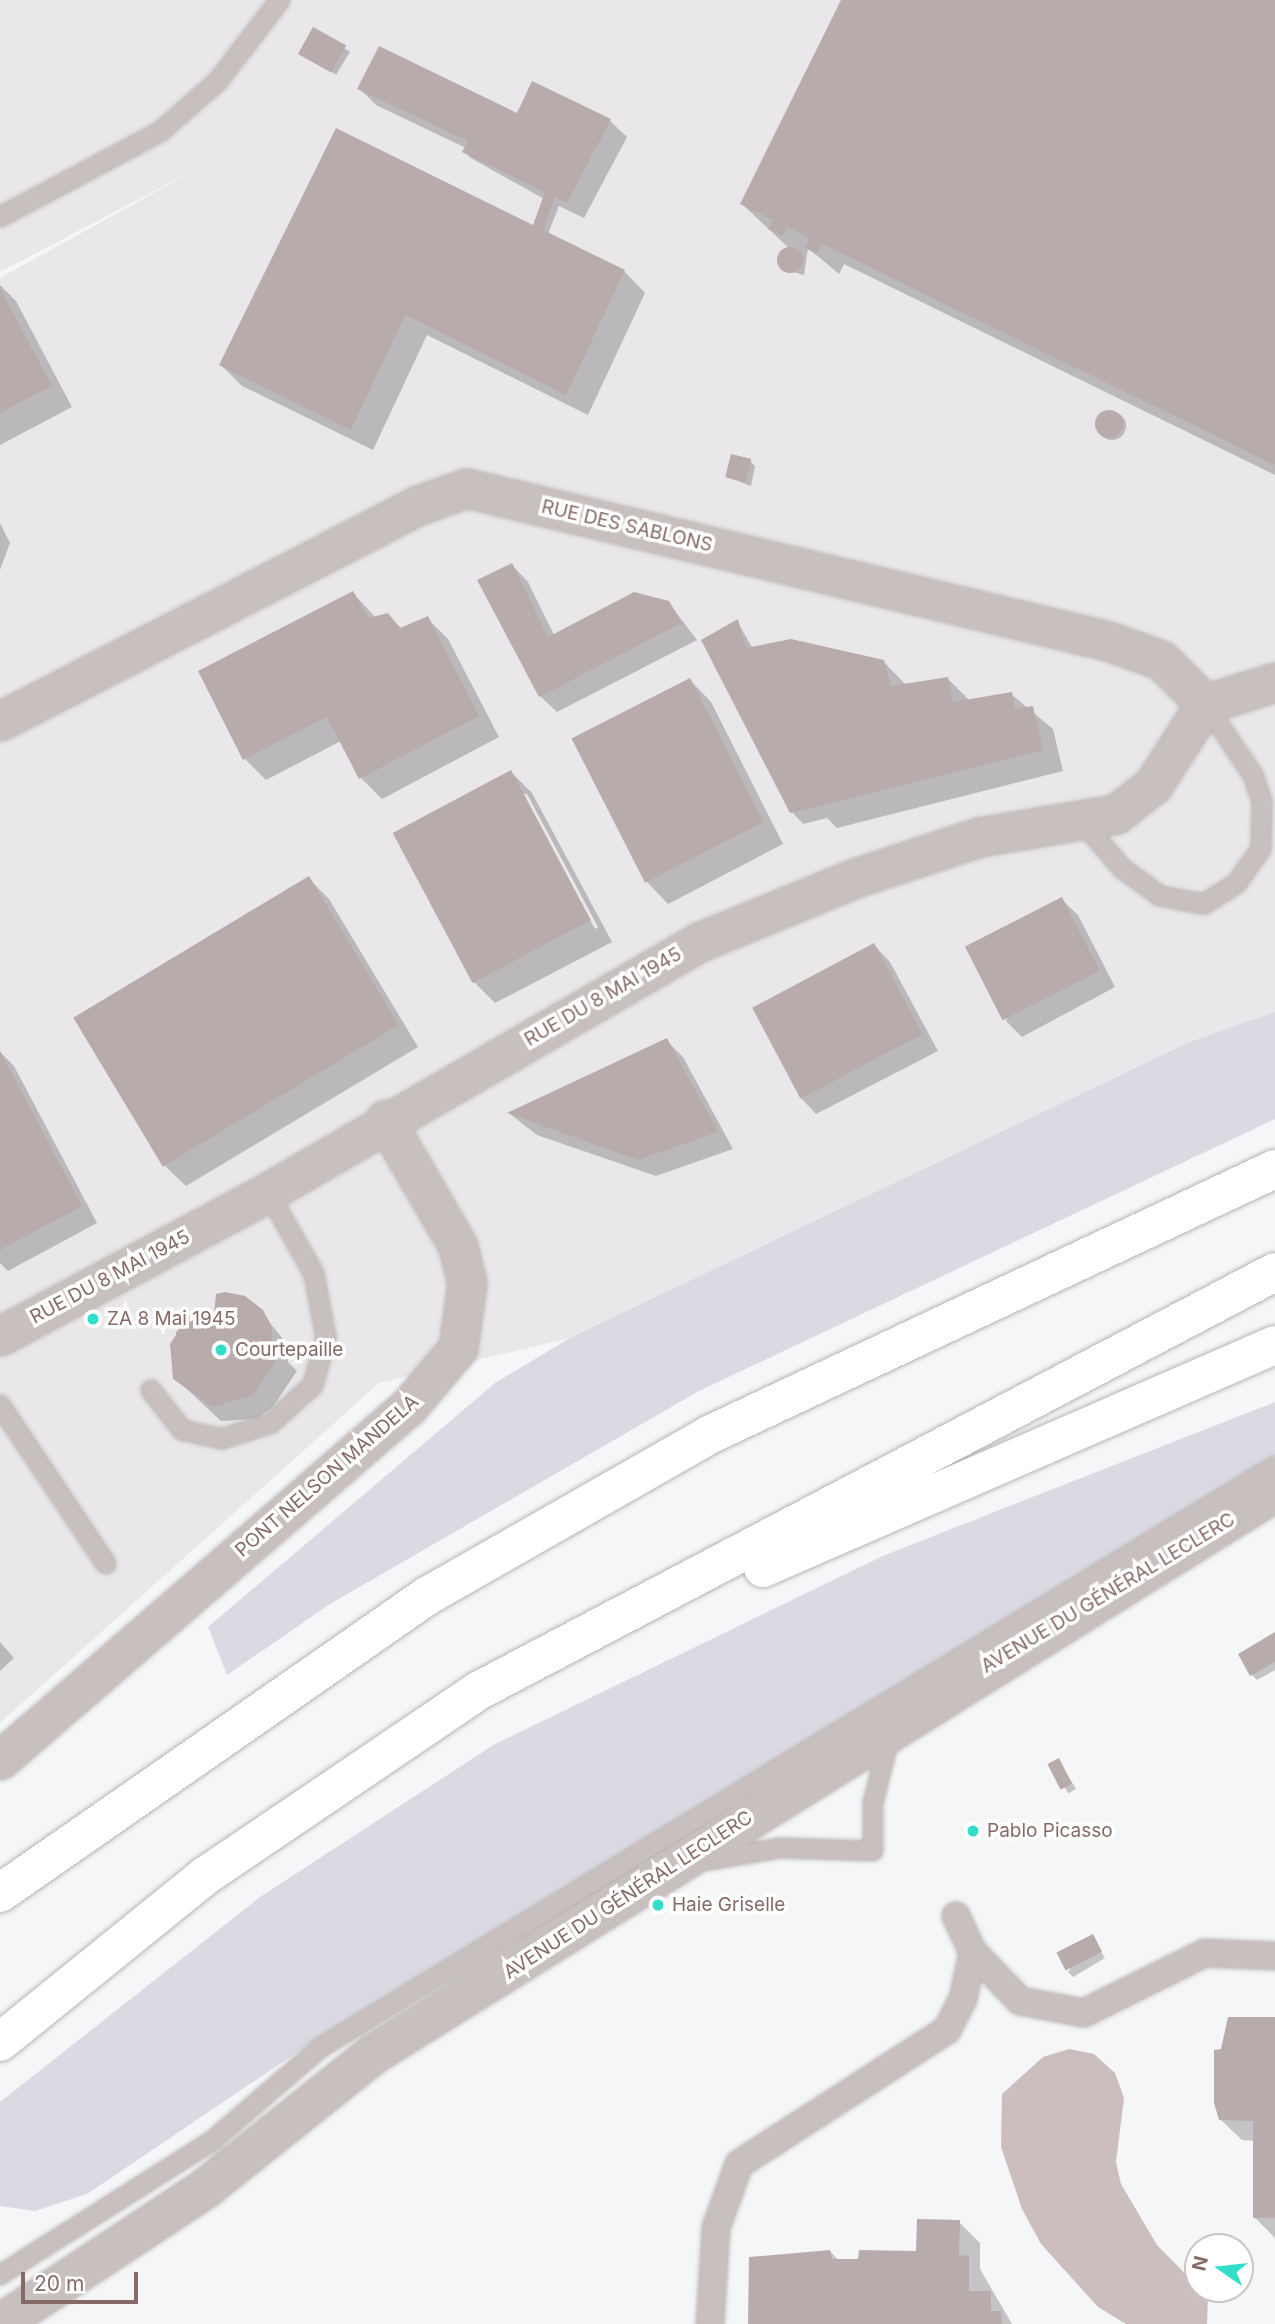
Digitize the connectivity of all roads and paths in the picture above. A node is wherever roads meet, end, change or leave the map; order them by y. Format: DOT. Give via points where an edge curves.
graph roads {
  1 [pos="280,0"];
  2 [pos="0,217"];
  3 [pos="1275,682"];
  4 [pos="1205,704"];
  5 [pos="0,721"];
  6 [pos="1082,822"];
  7 [pos="385,1120"];
  8 [pos="1275,1169"];
  9 [pos="268,1192"];
  10 [pos="1275,1272"];
  11 [pos="0,1336"];
  12 [pos="1275,1345"];
  13 [pos="152,1390"];
  14 [pos="0,1405"];
  15 [pos="1275,1466"];
  16 [pos="1275,1492"];
  17 [pos="106,1564"];
  18 [pos="478,1691"];
  19 [pos="892,1725"];
  20 [pos="0,1760"];
  21 [pos="661,1875"];
  22 [pos="0,1893"];
  23 [pos="956,1916"];
  24 [pos="973,1952"];
  25 [pos="1275,1956"];
  26 [pos="0,2042"];
  27 [pos="0,2275"];
  28 [pos="0,2324"];
  29 [pos="710,2324"];
  1 -- 2 [label="lane" via="218,81 160,132"];
  3 -- 4 [label="street"];
  4 -- 5 [label="street, RUE DES SABLONS" via="1161,660 1108,641 466,488 416,506"];
  4 -- 6 [label="street, RUE DU 8 MAI 1945" via="1153,785 1116,814"];
  4 -- 6 [label="lane" via="1253,775 1262,801 1261,849 1237,883 1204,904 1160,896 1123,869"];
  6 -- 7 [label="street, RUE DU 8 MAI 1945" via="979,837 855,878 699,942"];
  7 -- 9 [label="street, RUE DU 8 MAI 1945"];
  7 -- 20 [label="street, PONT NELSON MANDELA" via="458,1246 467,1283 458,1348 409,1406"];
  8 -- 22 [label="highway" via="711,1434 428,1596"];
  9 -- 11 [label="street, RUE DU 8 MAI 1945"];
  9 -- 13 [label="lane" via="314,1274 326,1338 313,1385 271,1423 222,1439 182,1430"];
  10 -- 18 [label="highway"];
  12 -- 18 [label="highway"];
  14 -- 17 [label="lane"];
  15 -- 27 [label="lane" via="320,2048 212,2141"];
  16 -- 19 [label="street, AVENUE DU GÉNÉRAL LECLERC"];
  18 -- 26 [label="highway" via="205,1877"];
  19 -- 21 [label="street, AVENUE DU GÉNÉRAL LECLERC"];
  19 -- 21 [label="lane" via="873,1803 873,1851 740,1852"];
  21 -- 28 [label="street, AVENUE DU GÉNÉRAL LECLERC" via="374,2054 206,2188 52,2296"];
  23 -- 24 [label="street"];
  24 -- 25 [label="street" via="1020,2001 1084,2013 1205,1953"];
  24 -- 29 [label="street" via="963,1999 947,2029 739,2164 716,2228"];
}
